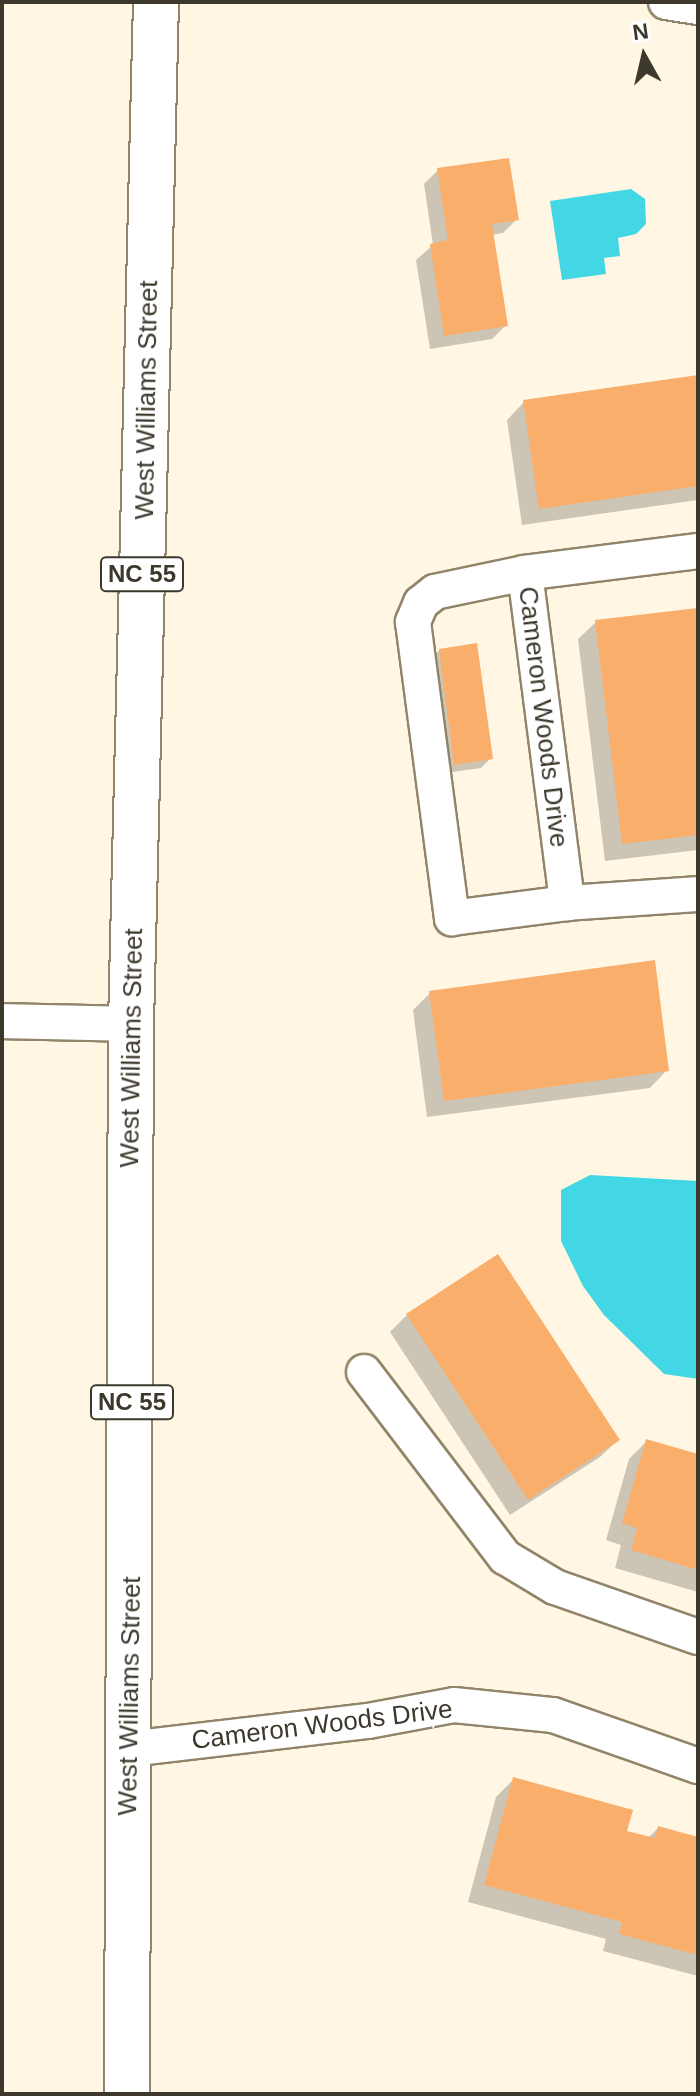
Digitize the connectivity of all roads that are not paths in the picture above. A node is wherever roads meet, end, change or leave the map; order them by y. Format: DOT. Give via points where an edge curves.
graph roads {
  1 [pos="156,2"];
  2 [pos="666,2"];
  3 [pos="698,7"];
  4 [pos="698,551"];
  5 [pos="525,573"];
  6 [pos="698,894"];
  7 [pos="567,903"];
  8 [pos="2,1021"];
  9 [pos="131,1024"];
  10 [pos="364,1372"];
  11 [pos="698,1637"];
  12 [pos="129,1749"];
  13 [pos="698,1766"];
  14 [pos="127,2094"];
  1 -- 9 [label="main road, West Williams Street / NC 55"];
  2 -- 3 [label="street"];
  4 -- 5 [label="street, Cameron Woods Drive"];
  5 -- 7 [label="street, Cameron Woods Drive"];
  5 -- 7 [label="street" via="435,592 421,603 413,622 452,918"];
  6 -- 7 [label="street"];
  8 -- 9 [label="street"];
  9 -- 12 [label="main road, West Williams Street / NC 55"];
  10 -- 11 [label="street" via="505,1557 555,1587"];
  12 -- 13 [label="street, Cameron Woods Drive" via="368,1721 454,1705 553,1715"];
  12 -- 14 [label="main road, West Williams Street / NC 55"];
}
